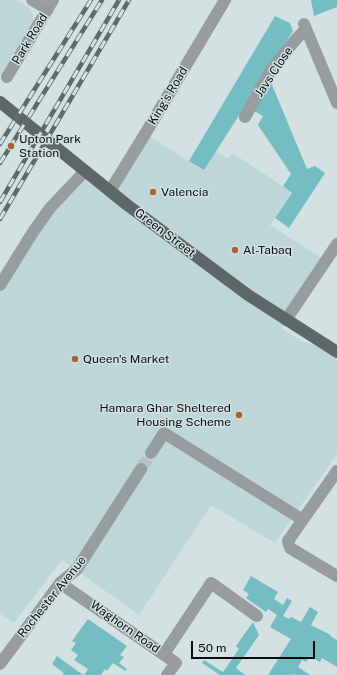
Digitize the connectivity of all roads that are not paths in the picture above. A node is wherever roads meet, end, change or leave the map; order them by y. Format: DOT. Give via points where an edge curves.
graph roads {
  1 [pos="32,0"];
  2 [pos="225,0"];
  3 [pos="50,5"];
  4 [pos="7,77"];
  5 [pos="337,103"];
  6 [pos="3,105"];
  7 [pos="245,117"];
  8 [pos="85,171"];
  9 [pos="110,191"];
  10 [pos="337,244"];
  11 [pos="0,285"];
  12 [pos="286,320"];
  13 [pos="337,352"];
  14 [pos="151,453"];
  15 [pos="141,469"];
  16 [pos="337,471"];
  17 [pos="303,520"];
  18 [pos="337,576"];
  19 [pos="60,583"];
  20 [pos="257,616"];
  21 [pos="5,647"];
  22 [pos="164,654"];
  23 [pos="0,664"];
  24 [pos="167,675"];
  1 -- 3 [label="street"];
  2 -- 9 [label="street, King's Road"];
  3 -- 4 [label="street, Park Road"];
  5 -- 7 [label="street, Javs Close" via="305,26 272,70"];
  6 -- 8 [label="main road, Green Street"];
  8 -- 9 [label="main road, Green Street"];
  8 -- 11 [label="street" via="50,208"];
  9 -- 12 [label="main road, Green Street" via="248,295"];
  10 -- 12 [label="street"];
  12 -- 13 [label="main road, Green Street"];
  14 -- 17 [label="street" via="164,433"];
  15 -- 19 [label="street, Rochester Avenue" via="78,569"];
  16 -- 17 [label="street"];
  17 -- 18 [label="street" via="288,541 290,548"];
  19 -- 21 [label="street, Rochester Avenue"];
  19 -- 22 [label="street, Waghorn Road"];
  20 -- 22 [label="street" via="211,583"];
  21 -- 23 [label="street, Rochester Avenue"];
  22 -- 24 [label="street, Waghorn Road" via="176,663"];
}
